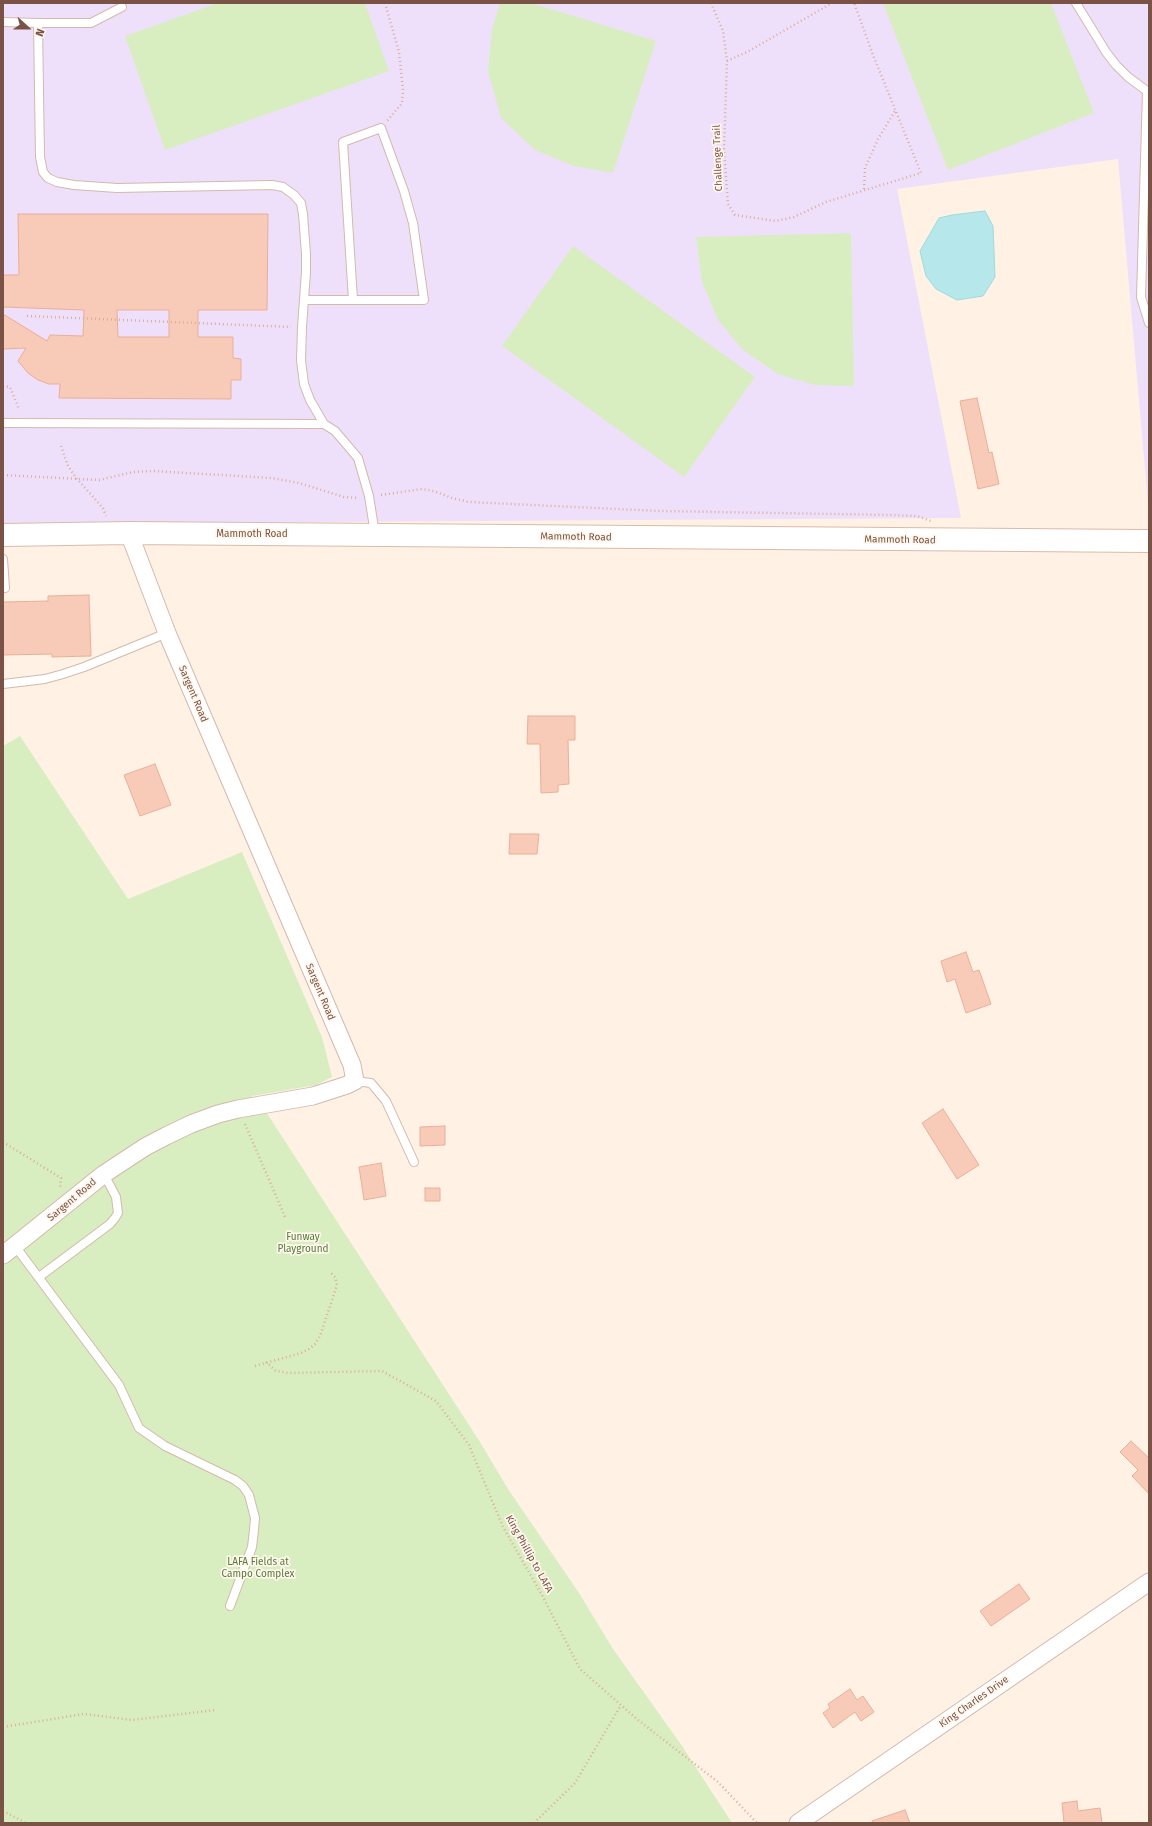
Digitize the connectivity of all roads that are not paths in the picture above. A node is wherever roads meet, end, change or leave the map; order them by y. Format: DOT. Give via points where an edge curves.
graph roads {
  1 [pos="1076,3"];
  2 [pos="122,7"];
  3 [pos="3,22"];
  4 [pos="38,23"];
  5 [pos="1148,91"];
  6 [pos="304,300"];
  7 [pos="353,300"];
  8 [pos="1149,323"];
  9 [pos="3,423"];
  10 [pos="324,424"];
  11 [pos="128,533"];
  12 [pos="3,535"];
  13 [pos="375,535"];
  14 [pos="1149,541"];
  15 [pos="3,559"];
  16 [pos="5,588"];
  17 [pos="167,633"];
  18 [pos="3,684"];
  19 [pos="355,1081"];
  20 [pos="414,1162"];
  21 [pos="104,1174"];
  22 [pos="9,1251"];
  23 [pos="39,1277"];
  24 [pos="1149,1582"];
  25 [pos="230,1606"];
  26 [pos="798,1823"];
  1 -- 5 [label="lane" via="1116,65"];
  2 -- 4 [label="lane" via="91,23"];
  3 -- 4 [label="lane"];
  4 -- 6 [label="lane" via="40,157 43,172 48,178 74,185 117,188 272,185 283,187 301,203 306,266"];
  5 -- 8 [label="lane" via="1141,297"];
  6 -- 7 [label="lane"];
  6 -- 10 [label="lane" via="301,360 304,384"];
  7 -- 7 [label="lane" via="424,300 413,223 381,128 343,142"];
  9 -- 10 [label="lane"];
  10 -- 13 [label="lane" via="335,431 358,458 369,496"];
  11 -- 12 [label="main road, Mammoth Road"];
  11 -- 13 [label="main road, Mammoth Road"];
  11 -- 17 [label="street, Sargent Road"];
  13 -- 14 [label="main road, Mammoth Road"];
  15 -- 16 [label="lane"];
  17 -- 18 [label="lane" via="84,668 45,679"];
  17 -- 19 [label="street, Sargent Road" via="352,1065"];
  19 -- 20 [label="lane" via="371,1084 386,1101"];
  19 -- 21 [label="street, Sargent Road" via="313,1096 238,1108 191,1124 145,1147"];
  21 -- 22 [label="street, Sargent Road"];
  21 -- 23 [label="lane" via="116,1197 118,1213 115,1218"];
  22 -- 23 [label="lane"];
  23 -- 25 [label="lane" via="119,1385 139,1428 165,1446 235,1480 249,1495 255,1518 254,1536"];
  24 -- 26 [label="street, King Charles Drive"];
}
